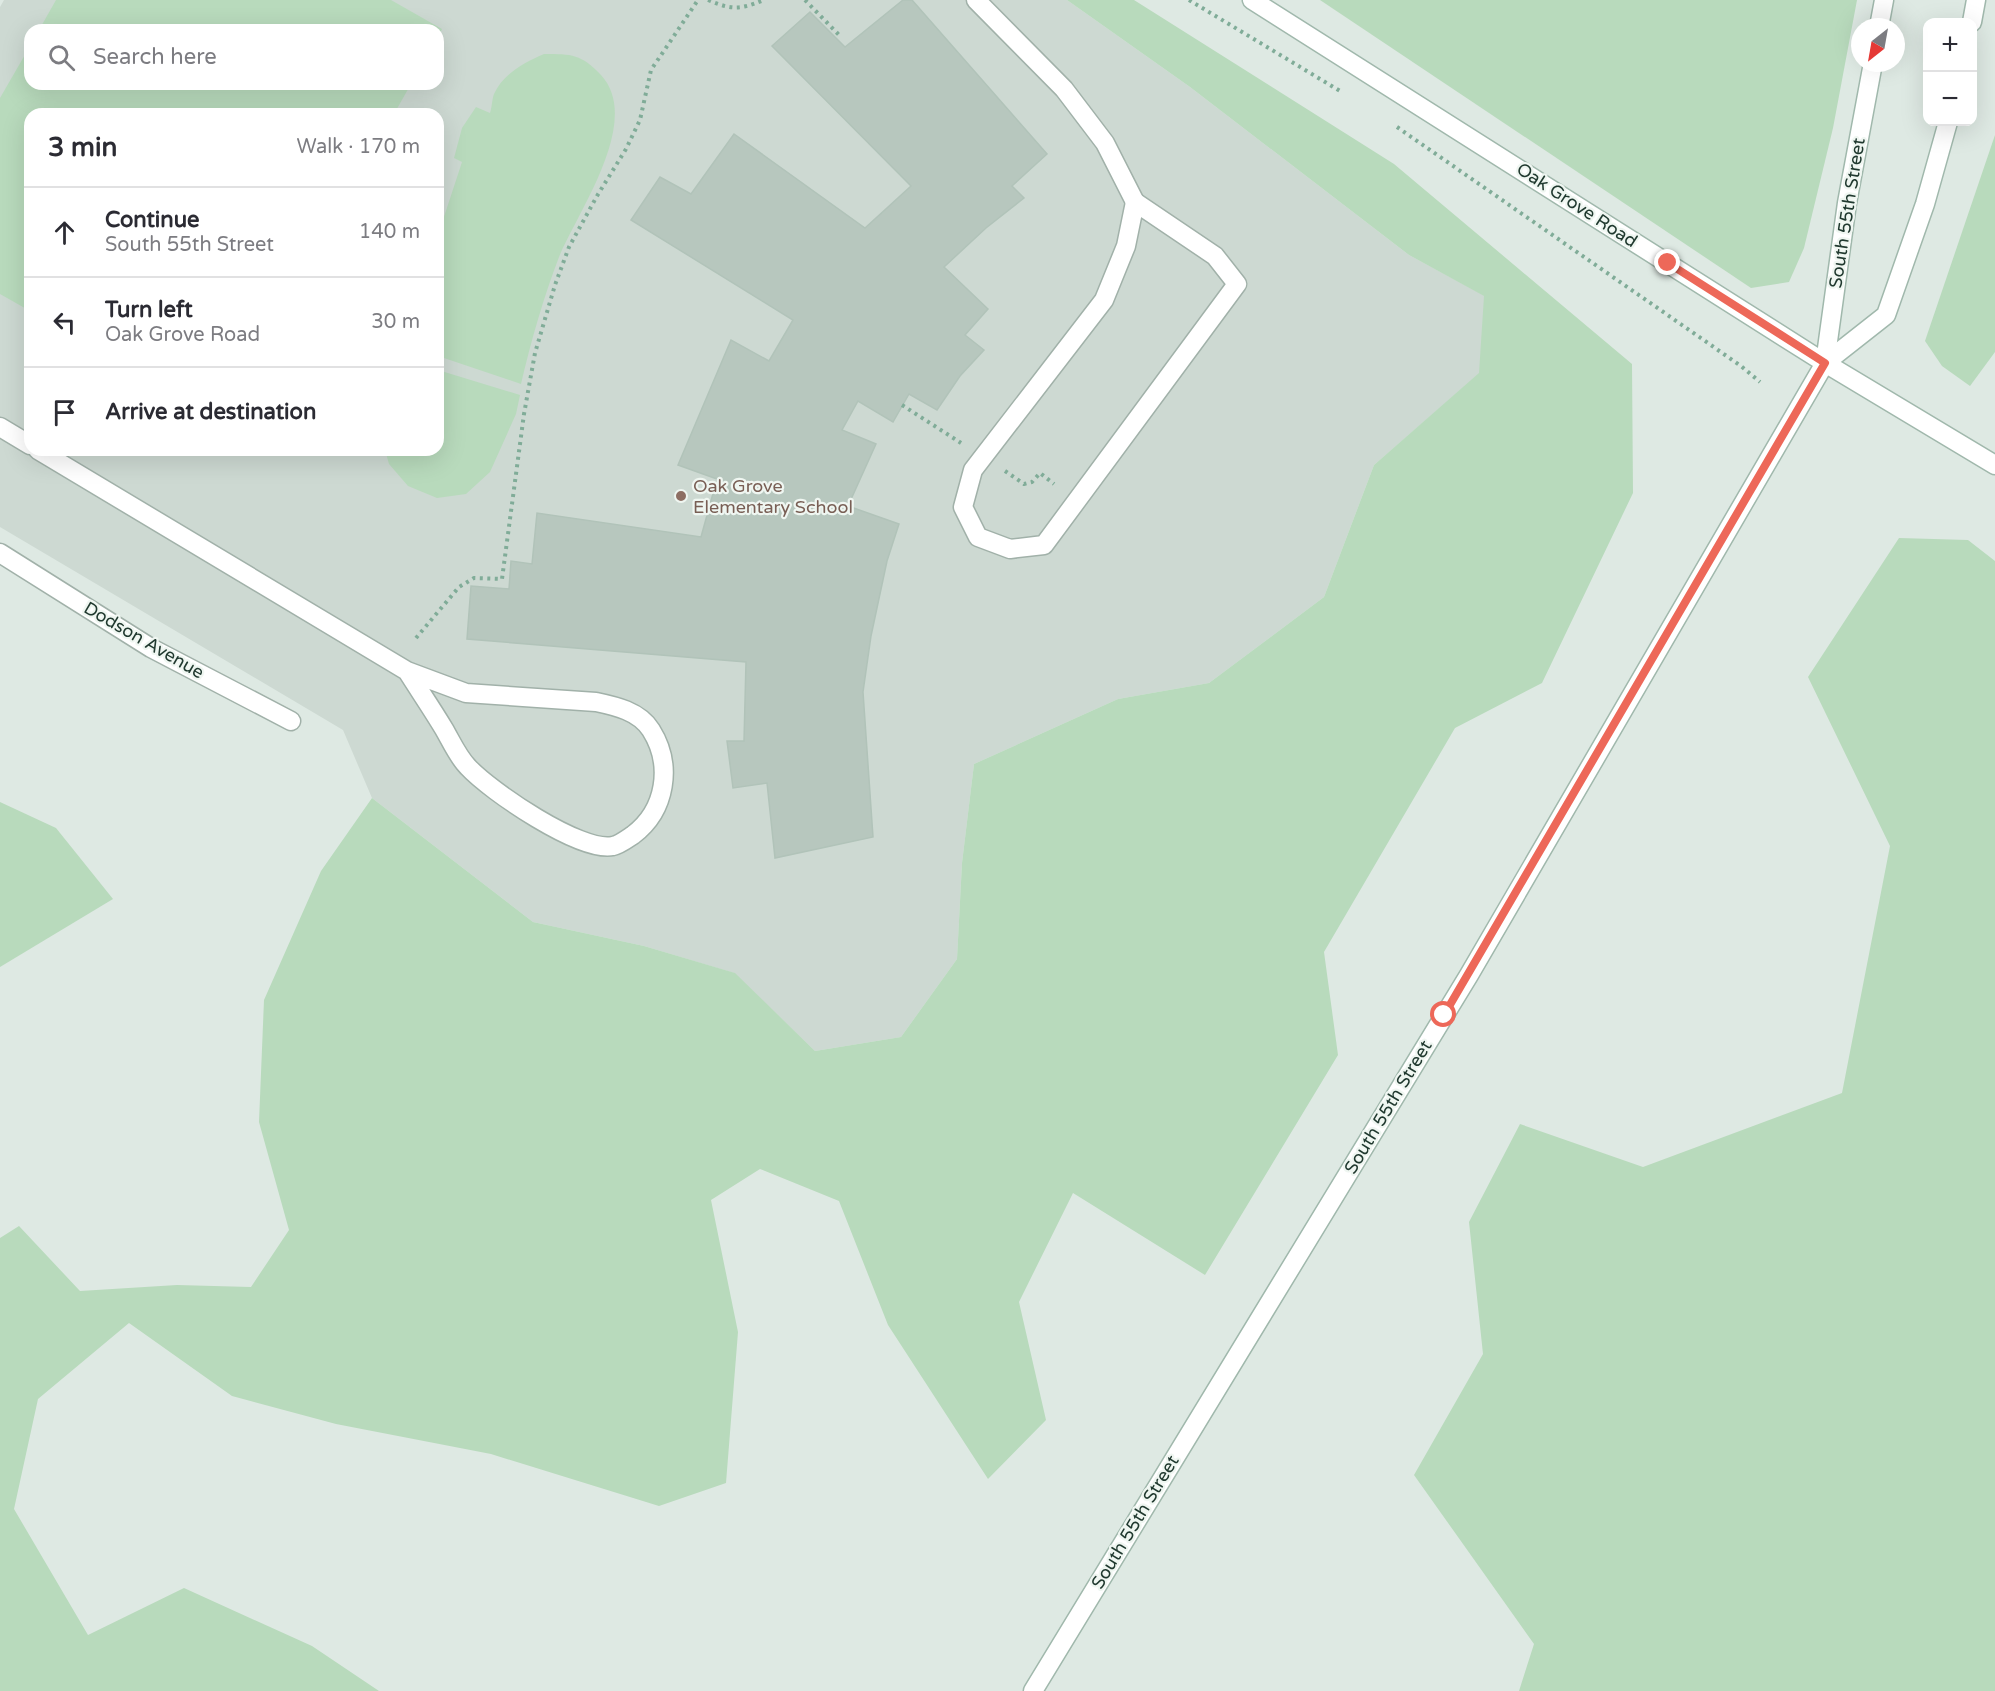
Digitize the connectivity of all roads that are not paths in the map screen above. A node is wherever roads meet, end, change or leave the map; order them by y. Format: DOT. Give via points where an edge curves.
graph roads {
  1 [pos="976,0"];
  2 [pos="1252,0"];
  3 [pos="1884,0"];
  4 [pos="1976,0"];
  5 [pos="1881,18"];
  6 [pos="1973,18"];
  7 [pos="1871,72"];
  8 [pos="1947,126"];
  9 [pos="1135,202"];
  10 [pos="1825,363"];
  11 [pos="0,427"];
  12 [pos="24,441"];
  13 [pos="48,456"];
  14 [pos="1995,465"];
  15 [pos="0,553"];
  16 [pos="407,671"];
  17 [pos="291,721"];
  18 [pos="1033,1691"];
  1 -- 9 [label="street" via="1064,89 1106,143"];
  2 -- 10 [label="street, Oak Grove Road"];
  3 -- 5 [label="street"];
  4 -- 6 [label="street"];
  7 -- 10 [label="street, South 55th Street" via="1847,203"];
  8 -- 10 [label="street, South 55th Street" via="1925,204 1886,315"];
  9 -- 9 [label="street" via="1126,246 1104,300 973,470 963,507 978,537 1010,549 1044,545 1237,284 1215,256"];
  10 -- 14 [label="street, Oak Grove Road"];
  10 -- 18 [label="street, South 55th Street" via="1469,975"];
  11 -- 12 [label="street"];
  13 -- 16 [label="street"];
  15 -- 17 [label="street, Dodson Avenue" via="152,648"];
  16 -- 16 [label="street" via="466,766 492,790 565,834 591,845 612,846 643,827 657,807 663,787 663,759 651,729 635,715 596,702 466,693"];
}
